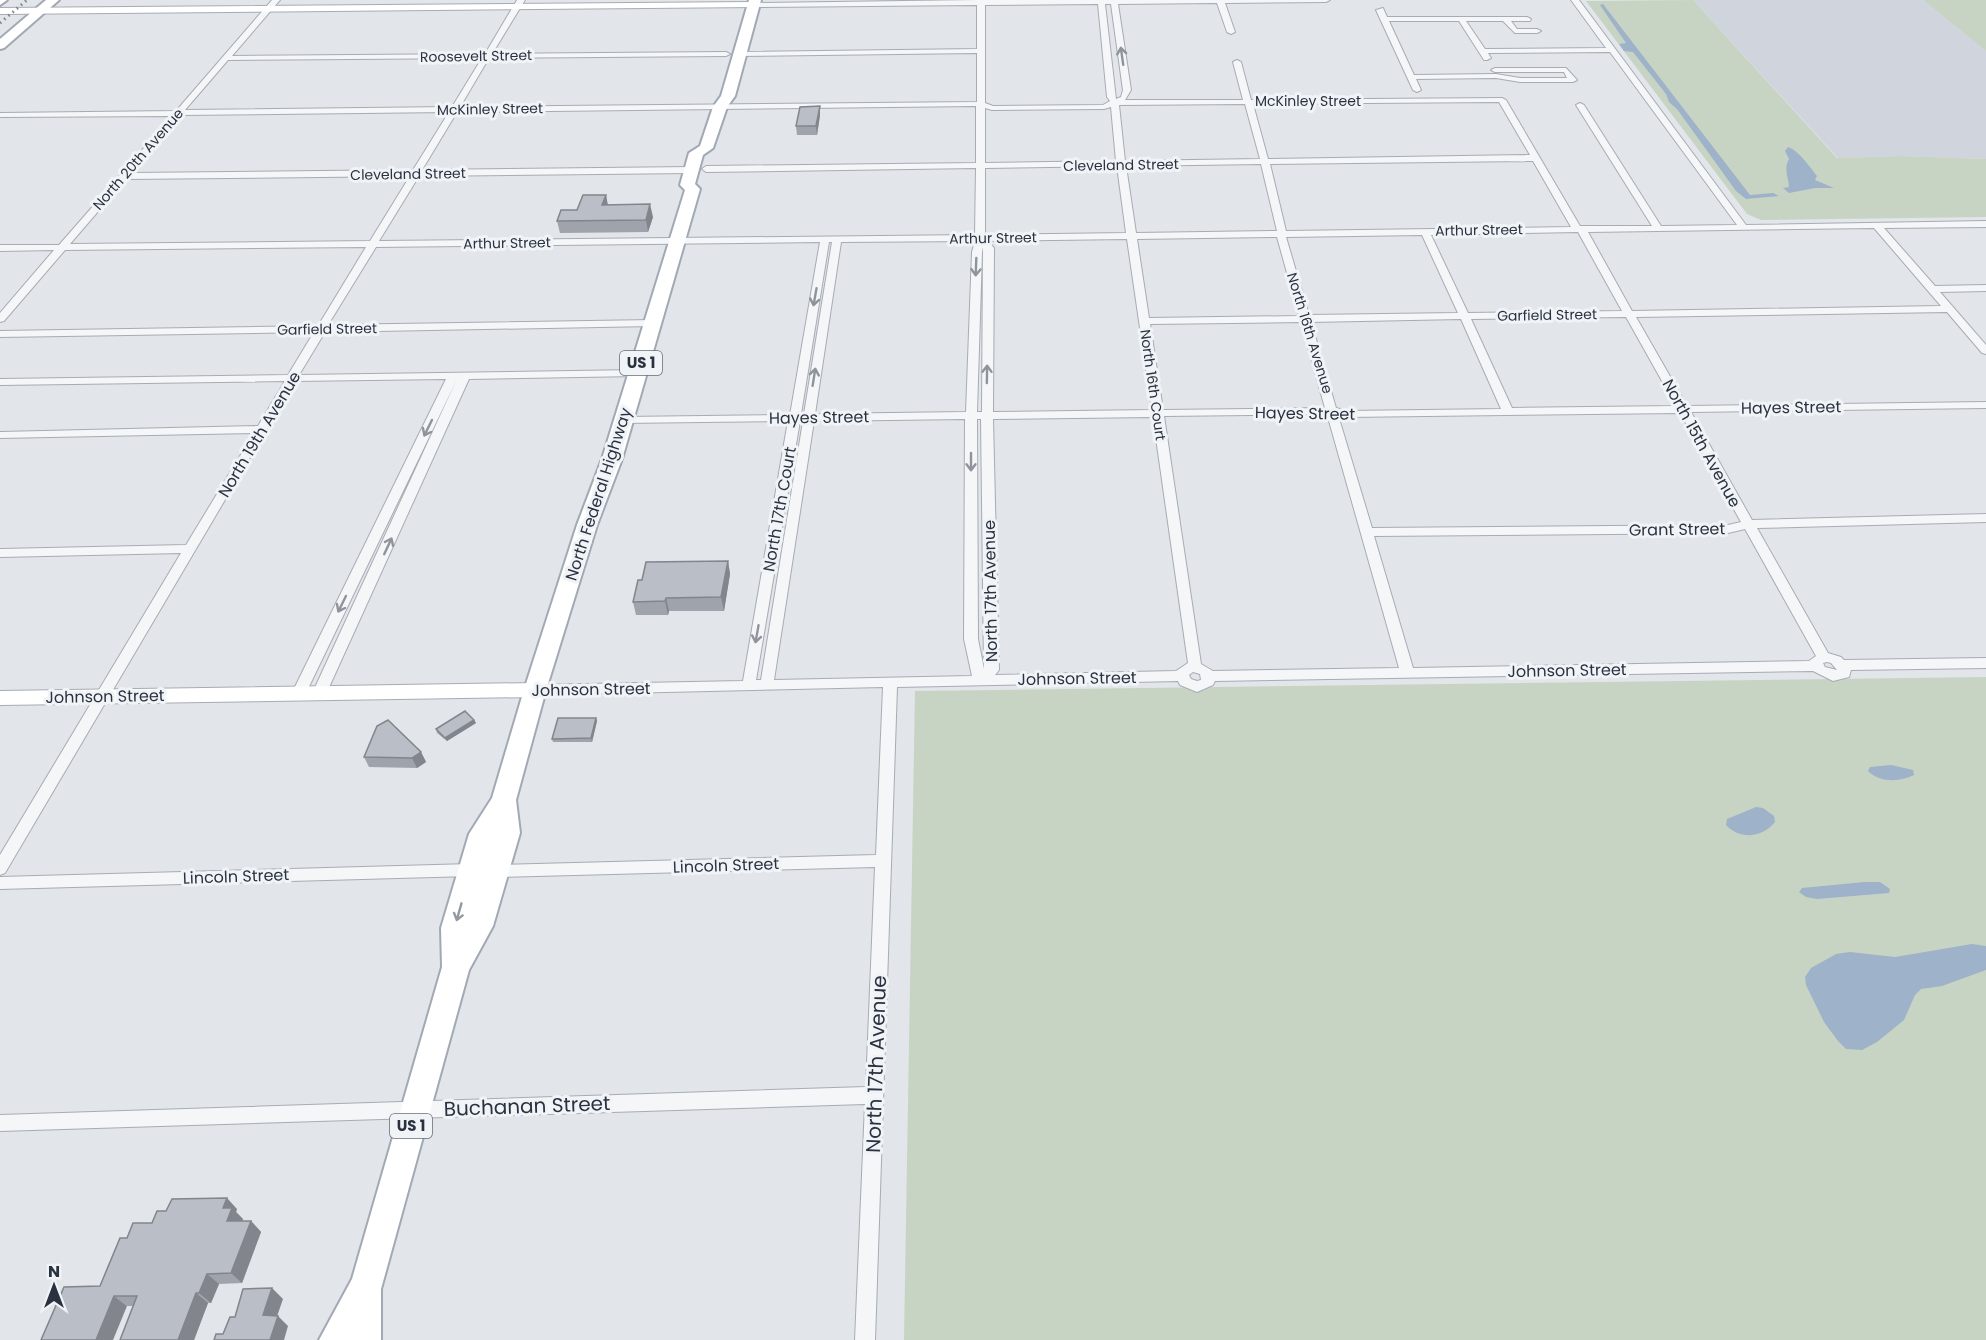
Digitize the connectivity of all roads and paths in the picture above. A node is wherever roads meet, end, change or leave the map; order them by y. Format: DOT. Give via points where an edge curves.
graph roads {
  1 [pos="53,0"];
  2 [pos="276,0"];
  3 [pos="1220,0"];
  4 [pos="1326,0"];
  5 [pos="1575,0"];
  6 [pos="981,1"];
  7 [pos="1102,1"];
  8 [pos="1114,1"];
  9 [pos="873,2"];
  10 [pos="748,3"];
  11 [pos="518,4"];
  12 [pos="1519,7"];
  13 [pos="268,9"];
  14 [pos="1380,10"];
  15 [pos="40,11"];
  16 [pos="0,12"];
  17 [pos="1461,19"];
  18 [pos="1505,19"];
  19 [pos="1527,19"];
  20 [pos="1384,20"];
  21 [pos="1231,33"];
  22 [pos="0,45"];
  23 [pos="1611,50"];
  24 [pos="980,51"];
  25 [pos="1483,51"];
  26 [pos="733,54"];
  27 [pos="486,56"];
  28 [pos="225,58"];
  29 [pos="1237,62"];
  30 [pos="1495,73"];
  31 [pos="1411,77"];
  32 [pos="1417,90"];
  33 [pos="1126,94"];
  34 [pos="1502,100"];
  35 [pos="1248,102"];
  36 [pos="1114,103"];
  37 [pos="1141,103"];
  38 [pos="980,104"];
  39 [pos="1580,105"];
  40 [pos="720,107"];
  41 [pos="454,110"];
  42 [pos="177,113"];
  43 [pos="0,115"];
  44 [pos="1536,158"];
  45 [pos="1265,163"];
  46 [pos="1121,165"];
  47 [pos="980,167"];
  48 [pos="698,170"];
  49 [pos="416,174"];
  50 [pos="124,176"];
  51 [pos="1986,225"];
  52 [pos="1878,226"];
  53 [pos="1743,227"];
  54 [pos="1658,228"];
  55 [pos="1579,229"];
  56 [pos="1425,231"];
  57 [pos="1281,233"];
  58 [pos="1131,235"];
  59 [pos="980,238"];
  60 [pos="831,240"];
  61 [pos="678,242"];
  62 [pos="372,245"];
  63 [pos="62,247"];
  64 [pos="0,248"];
  65 [pos="1986,288"];
  66 [pos="1934,289"];
  67 [pos="1951,309"];
  68 [pos="1630,314"];
  69 [pos="1465,317"];
  70 [pos="0,319"];
  71 [pos="1305,319"];
  72 [pos="1143,321"];
  73 [pos="653,323"];
  74 [pos="321,329"];
  75 [pos="0,334"];
  76 [pos="1986,351"];
  77 [pos="638,373"];
  78 [pos="459,375"];
  79 [pos="292,378"];
  80 [pos="0,382"];
  81 [pos="1986,405"];
  82 [pos="1682,409"];
  83 [pos="1333,411"];
  84 [pos="1508,411"];
  85 [pos="1156,413"];
  86 [pos="971,416"];
  87 [pos="987,416"];
  88 [pos="808,417"];
  89 [pos="794,418"];
  90 [pos="624,420"];
  91 [pos="261,429"];
  92 [pos="0,435"];
  93 [pos="1986,518"];
  94 [pos="1748,524"];
  95 [pos="1367,532"];
  96 [pos="190,549"];
  97 [pos="0,553"];
  98 [pos="763,601"];
  99 [pos="780,601"];
  100 [pos="1820,662"];
  101 [pos="1986,663"];
  102 [pos="1195,667"];
  103 [pos="1407,672"];
  104 [pos="1182,676"];
  105 [pos="1209,676"];
  106 [pos="980,679"];
  107 [pos="891,681"];
  108 [pos="749,684"];
  109 [pos="767,684"];
  110 [pos="535,690"];
  111 [pos="319,694"];
  112 [pos="298,695"];
  113 [pos="103,696"];
  114 [pos="0,698"];
  115 [pos="884,861"];
  116 [pos="0,869"];
  117 [pos="483,870"];
  118 [pos="0,883"];
  119 [pos="875,1095"];
  120 [pos="416,1110"];
  121 [pos="0,1123"];
  122 [pos="366,1285"];
  123 [pos="336,1340"];
  124 [pos="364,1340"];
  125 [pos="865,1340"];
  1 -- 15 [label="main road"];
  2 -- 13 [label="street, North 20th Avenue"];
  3 -- 4 [label="street"];
  3 -- 8 [label="street"];
  3 -- 21 [label="street"];
  5 -- 23 [label="street"];
  6 -- 7 [label="street"];
  6 -- 9 [label="street"];
  6 -- 24 [label="street, North 17th Avenue"];
  7 -- 8 [label="street"];
  7 -- 36 [label="street, North 16th Court"];
  33 -- 8 [label="street, one-way"];
  9 -- 10 [label="street"];
  10 -- 11 [label="street"];
  10 -- 26 [label="main road"];
  11 -- 13 [label="street"];
  11 -- 27 [label="street, North 19th Avenue"];
  12 -- 19 [label="street"];
  13 -- 15 [label="street"];
  13 -- 28 [label="street, North 20th Avenue"];
  14 -- 20 [label="street"];
  15 -- 16 [label="street"];
  15 -- 22 [label="main road"];
  17 -- 18 [label="street"];
  17 -- 20 [label="street"];
  17 -- 25 [label="street"];
  18 -- 19 [label="street"];
  18 -- 19 [label="street" via="1515,31 1537,31"];
  20 -- 31 [label="street"];
  23 -- 25 [label="street"];
  23 -- 53 [label="street"];
  24 -- 26 [label="street, Roosevelt Street"];
  24 -- 38 [label="street, North 17th Avenue"];
  25 -- 30 [label="street"];
  26 -- 27 [label="street, Roosevelt Street"];
  26 -- 40 [label="main road" via="728,96"];
  27 -- 28 [label="street, Roosevelt Street"];
  27 -- 41 [label="street, North 19th Avenue"];
  28 -- 42 [label="street, North 20th Avenue"];
  29 -- 35 [label="street, North 16th Avenue"];
  30 -- 30 [label="street" via="1566,70 1573,80 1520,80"];
  30 -- 31 [label="street"];
  31 -- 32 [label="street"];
  33 -- 36 [label="street"];
  33 -- 37 [label="street"];
  34 -- 35 [label="street, McKinley Street"];
  34 -- 44 [label="street, North 15th Avenue"];
  35 -- 37 [label="street, McKinley Street"];
  35 -- 45 [label="street, North 16th Avenue"];
  36 -- 37 [label="street, McKinley Street"];
  36 -- 38 [label="street, McKinley Street" via="1104,107 992,108"];
  36 -- 46 [label="street, North 16th Court"];
  38 -- 40 [label="street, McKinley Street"];
  38 -- 47 [label="street, North 17th Avenue"];
  39 -- 54 [label="street"];
  40 -- 41 [label="street, McKinley Street"];
  40 -- 48 [label="main road" via="706,148 711,153"];
  41 -- 42 [label="street, McKinley Street"];
  41 -- 49 [label="street, North 19th Avenue"];
  42 -- 43 [label="street, McKinley Street"];
  42 -- 50 [label="street, North 20th Avenue"];
  44 -- 45 [label="street, Cleveland Street"];
  44 -- 55 [label="street, North 15th Avenue"];
  45 -- 46 [label="street, Cleveland Street"];
  45 -- 57 [label="street, North 16th Avenue"];
  46 -- 47 [label="street, Cleveland Street"];
  46 -- 58 [label="street, North 16th Court"];
  47 -- 48 [label="street, Cleveland Street"];
  47 -- 59 [label="street, North 17th Avenue"];
  48 -- 49 [label="street, Cleveland Street"];
  48 -- 61 [label="main road, North Federal Highway / US 1" via="700,185 693,189"];
  49 -- 50 [label="street, Cleveland Street"];
  49 -- 62 [label="street, North 19th Avenue"];
  50 -- 63 [label="street, North 20th Avenue"];
  51 -- 52 [label="street, Arthur Street"];
  52 -- 53 [label="street, Arthur Street"];
  52 -- 66 [label="street"];
  53 -- 54 [label="street, Arthur Street"];
  54 -- 55 [label="street, Arthur Street"];
  55 -- 56 [label="street, Arthur Street"];
  55 -- 68 [label="street, North 15th Avenue"];
  56 -- 57 [label="street, Arthur Street"];
  56 -- 69 [label="street"];
  57 -- 58 [label="street, Arthur Street"];
  57 -- 71 [label="street, North 16th Avenue"];
  58 -- 59 [label="street, Arthur Street"];
  58 -- 72 [label="street, North 16th Court"];
  59 -- 60 [label="street, Arthur Street"];
  59 -- 86 [label="street, North 17th Avenue, one-way"];
  87 -- 59 [label="street, North 17th Avenue, one-way" via="989,248"];
  60 -- 61 [label="street, Arthur Street"];
  88 -- 60 [label="street, North 17th Court, one-way"];
  60 -- 89 [label="street, North 17th Court, one-way"];
  61 -- 62 [label="street, Arthur Street"];
  61 -- 73 [label="main road, North Federal Highway / US 1"];
  62 -- 63 [label="street, Arthur Street"];
  62 -- 74 [label="street, North 19th Avenue"];
  63 -- 64 [label="street, Arthur Street"];
  63 -- 70 [label="street, North 20th Avenue"];
  65 -- 66 [label="street"];
  66 -- 67 [label="street"];
  67 -- 68 [label="street, Garfield Street"];
  67 -- 76 [label="street"];
  68 -- 69 [label="street, Garfield Street"];
  68 -- 82 [label="street, North 15th Avenue"];
  69 -- 71 [label="street, Garfield Street"];
  69 -- 84 [label="street"];
  71 -- 72 [label="street, Garfield Street"];
  71 -- 83 [label="street, North 16th Avenue"];
  72 -- 85 [label="street, North 16th Court"];
  73 -- 74 [label="street, Garfield Street"];
  73 -- 77 [label="main road, North Federal Highway / US 1"];
  74 -- 75 [label="street, Garfield Street"];
  74 -- 79 [label="street, North 19th Avenue"];
  77 -- 78 [label="street"];
  77 -- 90 [label="main road, North Federal Highway / US 1"];
  78 -- 79 [label="street"];
  111 -- 78 [label="street, one-way"];
  78 -- 112 [label="street, one-way"];
  79 -- 80 [label="street"];
  79 -- 91 [label="street, North 19th Avenue"];
  81 -- 82 [label="street, Hayes Street"];
  82 -- 84 [label="street, Hayes Street"];
  82 -- 94 [label="street, North 15th Avenue"];
  83 -- 84 [label="street, Hayes Street"];
  83 -- 85 [label="street, Hayes Street"];
  83 -- 95 [label="street, North 16th Avenue"];
  85 -- 87 [label="street, Hayes Street"];
  85 -- 102 [label="street, North 16th Court"];
  86 -- 87 [label="street, Hayes Street"];
  86 -- 88 [label="street, Hayes Street"];
  86 -- 106 [label="street, North 17th Avenue, one-way" via="971,639"];
  87 -- 106 [label="street, North 17th Avenue" via="992,670"];
  88 -- 89 [label="street, Hayes Street"];
  88 -- 99 [label="street, North 17th Court"];
  89 -- 90 [label="street, Hayes Street"];
  89 -- 98 [label="street, North 17th Court"];
  90 -- 110 [label="main road, North Federal Highway / US 1"];
  91 -- 92 [label="street"];
  91 -- 96 [label="street, North 19th Avenue"];
  93 -- 94 [label="street, Grant Street"];
  94 -- 95 [label="street, Grant Street" via="1728,529"];
  94 -- 100 [label="street, North 15th Avenue"];
  95 -- 103 [label="street, North 16th Avenue"];
  96 -- 97 [label="street"];
  96 -- 113 [label="street, North 19th Avenue"];
  98 -- 99 [label="street"];
  98 -- 108 [label="street, North 17th Court, one-way"];
  99 -- 109 [label="street, North 17th Court"];
  100 -- 101 [label="street" via="1836,660 1843,666"];
  100 -- 103 [label="street, Johnson Street"];
  102 -- 104 [label="street" via="1187,668"];
  102 -- 105 [label="street"];
  103 -- 105 [label="street, Johnson Street"];
  104 -- 105 [label="street" via="1197,687 1205,684"];
  104 -- 106 [label="street, Johnson Street"];
  106 -- 107 [label="street, Johnson Street"];
  107 -- 109 [label="street, Johnson Street"];
  107 -- 115 [label="street, North 17th Avenue"];
  108 -- 109 [label="street, Johnson Street"];
  108 -- 110 [label="street, Johnson Street"];
  110 -- 111 [label="street, Johnson Street"];
  110 -- 117 [label="main road, North Federal Highway / US 1" via="504,800 507,833"];
  111 -- 112 [label="street, Johnson Street"];
  112 -- 113 [label="street, Johnson Street"];
  113 -- 114 [label="street, Johnson Street"];
  113 -- 116 [label="street, North 19th Avenue"];
  115 -- 117 [label="street, Lincoln Street"];
  115 -- 119 [label="street, North 17th Avenue"];
  117 -- 118 [label="street, Lincoln Street"];
  117 -- 120 [label="main road, North Federal Highway / US 1" via="480,926 456,967"];
  119 -- 120 [label="street, Buchanan Street"];
  119 -- 125 [label="street, North 17th Avenue"];
  120 -- 121 [label="street, Buchanan Street"];
  120 -- 122 [label="main road, North Federal Highway / US 1"];
  122 -- 123 [label="main road, US 1"];
  122 -- 124 [label="main road, US 1"];
}
